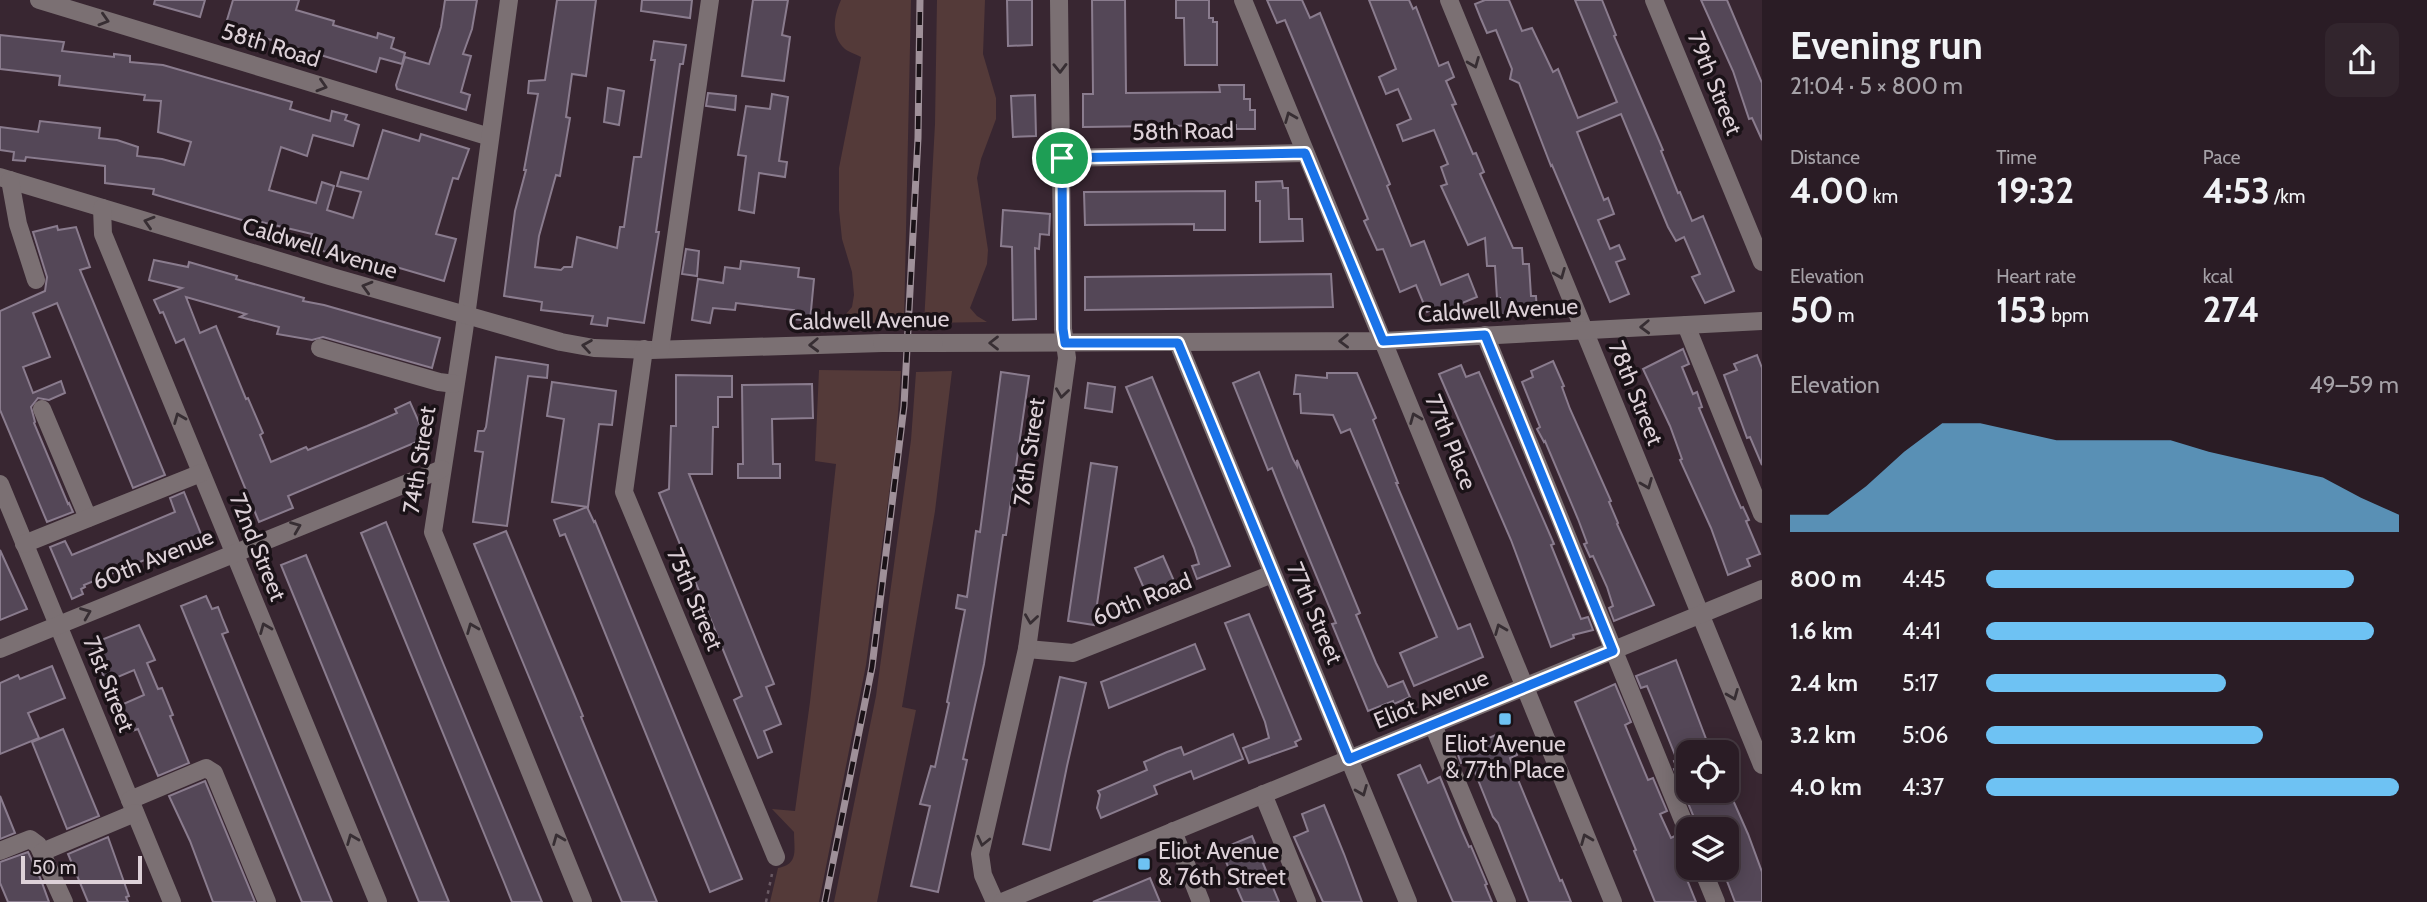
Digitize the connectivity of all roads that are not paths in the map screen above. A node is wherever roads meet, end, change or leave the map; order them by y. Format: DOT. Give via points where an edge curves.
graph roads {
  1 [pos="39,0"];
  2 [pos="509,0"];
  3 [pos="710,0"];
  4 [pos="1059,0"];
  5 [pos="1242,0"];
  6 [pos="1448,0"];
  7 [pos="1654,0"];
  8 [pos="490,137"];
  9 [pos="1305,153"];
  10 [pos="1062,158"];
  11 [pos="5,178"];
  12 [pos="102,208"];
  13 [pos="1762,262"];
  14 [pos="36,280"];
  15 [pos="465,315"];
  16 [pos="1762,321"];
  17 [pos="1686,325"];
  18 [pos="1584,330"];
  19 [pos="1485,335"];
  20 [pos="1383,341"];
  21 [pos="1065,343"];
  22 [pos="1178,343"];
  23 [pos="320,348"];
  24 [pos="652,349"];
  25 [pos="455,384"];
  26 [pos="42,410"];
  27 [pos="442,469"];
  28 [pos="201,473"];
  29 [pos="0,484"];
  30 [pos="1762,514"];
  31 [pos="88,518"];
  32 [pos="24,544"];
  33 [pos="234,552"];
  34 [pos="1272,574"];
  35 [pos="1762,589"];
  36 [pos="1700,615"];
  37 [pos="58,625"];
  38 [pos="0,649"];
  39 [pos="1027,649"];
  40 [pos="1613,651"];
  41 [pos="1524,688"];
  42 [pos="1433,725"];
  43 [pos="1349,759"];
  44 [pos="1762,765"];
  45 [pos="1263,794"];
  46 [pos="132,806"];
  47 [pos="1682,817"];
  48 [pos="1173,831"];
  49 [pos="0,851"];
  50 [pos="42,852"];
  51 [pos="776,857"];
  52 [pos="1707,880"];
  53 [pos="64,902"];
  54 [pos="172,902"];
  55 [pos="267,902"];
  56 [pos="378,902"];
  57 [pos="583,902"];
  58 [pos="995,902"];
  59 [pos="1002,902"];
  60 [pos="1201,902"];
  61 [pos="1307,902"];
  62 [pos="1408,902"];
  63 [pos="1507,902"];
  64 [pos="1612,902"];
  65 [pos="1716,902"];
  1 -- 8 [label="street, 58th Road, one-way"];
  2 -- 8 [label="street, 74th Street"];
  3 -- 24 [label="street, 75th Street"];
  4 -- 10 [label="street, 76th Street, one-way"];
  9 -- 5 [label="street, 77th Place, one-way"];
  6 -- 18 [label="street, 78th Street, one-way"];
  7 -- 13 [label="street, 79th Street"];
  8 -- 15 [label="street, 74th Street"];
  9 -- 10 [label="street, 58th Road"];
  9 -- 20 [label="street, 77th Place"];
  10 -- 21 [label="street, 76th Street"];
  11 -- 12 [label="street, Caldwell Avenue"];
  11 -- 14 [label="street"];
  15 -- 12 [label="street, Caldwell Avenue, one-way"];
  28 -- 12 [label="street, 72nd Street, one-way" via="103,234"];
  24 -- 15 [label="street, Caldwell Avenue, one-way" via="594,348"];
  15 -- 25 [label="street, 74th Street"];
  16 -- 17 [label="street, Caldwell Avenue"];
  17 -- 18 [label="street, Caldwell Avenue, one-way"];
  17 -- 30 [label="street"];
  18 -- 19 [label="street, Caldwell Avenue"];
  18 -- 36 [label="street, 78th Street, one-way"];
  19 -- 20 [label="street, Caldwell Avenue"];
  19 -- 40 [label="street"];
  20 -- 22 [label="street, Caldwell Avenue, one-way"];
  41 -- 20 [label="street, 77th Place, one-way"];
  21 -- 22 [label="street, Caldwell Avenue"];
  21 -- 24 [label="street, Caldwell Avenue, one-way, bridge"];
  21 -- 39 [label="street, 76th Street, one-way" via="1067,358"];
  22 -- 34 [label="street, 77th Street"];
  23 -- 25 [label="street"];
  24 -- 51 [label="street, 75th Street" via="624,492"];
  25 -- 27 [label="street, 74th Street"];
  26 -- 31 [label="street"];
  33 -- 27 [label="street, 60th Avenue, one-way"];
  57 -- 27 [label="street, 74th Street, one-way" via="433,531"];
  28 -- 31 [label="street"];
  28 -- 33 [label="street, 72nd Street"];
  29 -- 32 [label="street, 71st Street"];
  31 -- 32 [label="street"];
  32 -- 37 [label="street, 71st Street"];
  37 -- 33 [label="street, 60th Avenue, one-way"];
  56 -- 33 [label="street, 72nd Street, one-way"];
  34 -- 39 [label="street, 60th Road" via="1073,653"];
  34 -- 43 [label="street, 77th Street"];
  35 -- 36 [label="street, Eliot Avenue"];
  36 -- 40 [label="street, Eliot Avenue"];
  36 -- 44 [label="street, 78th Street, one-way"];
  37 -- 38 [label="street, 60th Avenue"];
  37 -- 46 [label="street, 71st Street"];
  39 -- 58 [label="street, 76th Street, one-way" via="980,853"];
  40 -- 41 [label="street, Eliot Avenue"];
  40 -- 47 [label="street"];
  41 -- 42 [label="street, Eliot Avenue"];
  64 -- 41 [label="street, 77th Place, one-way"];
  42 -- 43 [label="street, Eliot Avenue"];
  42 -- 63 [label="street"];
  43 -- 45 [label="street, Eliot Avenue"];
  43 -- 62 [label="street, 77th Street, one-way"];
  45 -- 48 [label="street, Eliot Avenue"];
  45 -- 61 [label="street"];
  46 -- 50 [label="street"];
  46 -- 54 [label="street, 71st Street"];
  46 -- 55 [label="street" via="206,768 214,773"];
  48 -- 59 [label="street, Eliot Avenue"];
  48 -- 60 [label="street"];
  49 -- 50 [label="street" via="30,839"];
  50 -- 53 [label="street"];
  52 -- 65 [label="street"];
}
